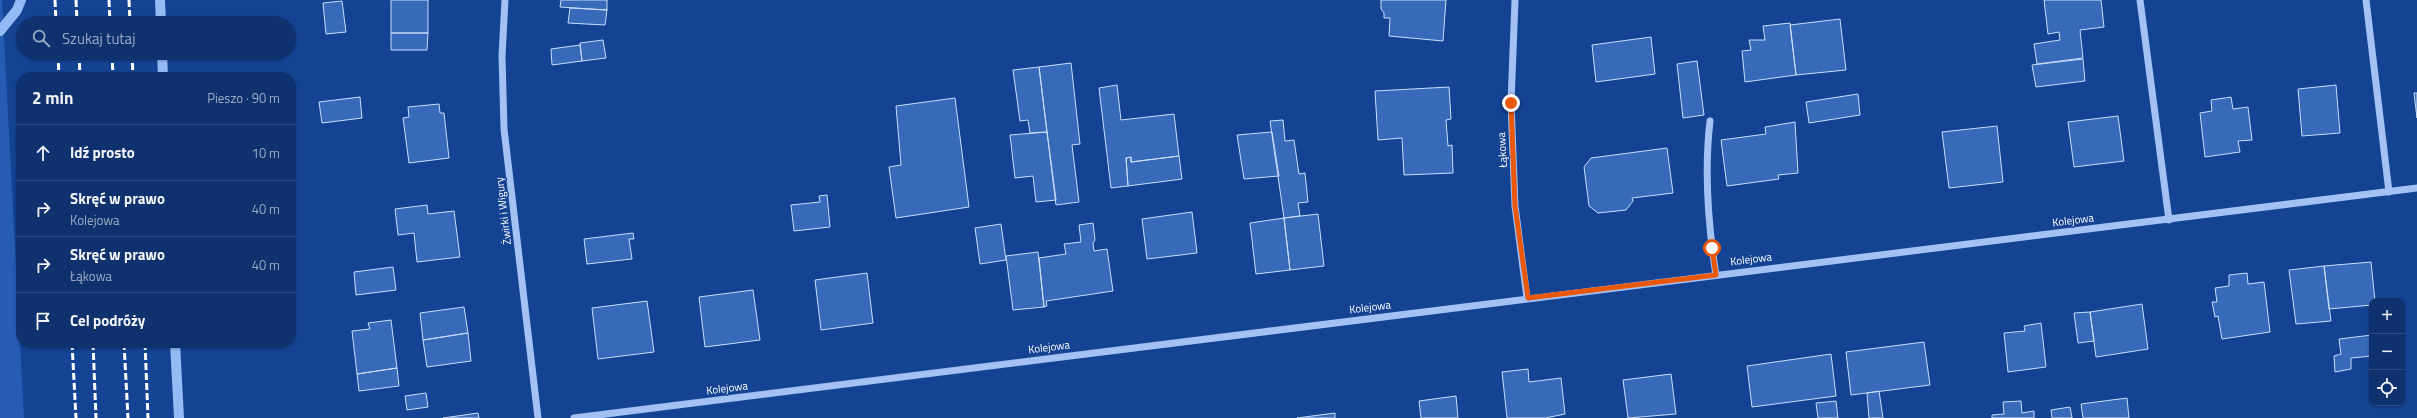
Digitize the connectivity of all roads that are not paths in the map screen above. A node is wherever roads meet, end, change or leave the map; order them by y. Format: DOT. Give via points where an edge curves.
graph roads {
  1 [pos="505,0"];
  2 [pos="1515,0"];
  3 [pos="2140,0"];
  4 [pos="2366,0"];
  5 [pos="1710,121"];
  6 [pos="2417,188"];
  7 [pos="2389,192"];
  8 [pos="2170,220"];
  9 [pos="1716,275"];
  10 [pos="1528,298"];
  11 [pos="538,418"];
  12 [pos="574,418"];
  1 -- 11 [label="street, Żwirki i Wigury" via="502,56 504,129"];
  2 -- 10 [label="street, Łąkowa" via="1511,110 1515,206"];
  3 -- 8 [label="street"];
  4 -- 7 [label="street"];
  5 -- 9 [label="street" via="1706,155"];
  6 -- 7 [label="street, Kolejowa"];
  7 -- 8 [label="street, Kolejowa"];
  8 -- 9 [label="street, Kolejowa"];
  9 -- 10 [label="street, Kolejowa"];
  10 -- 12 [label="street, Kolejowa"];
}
